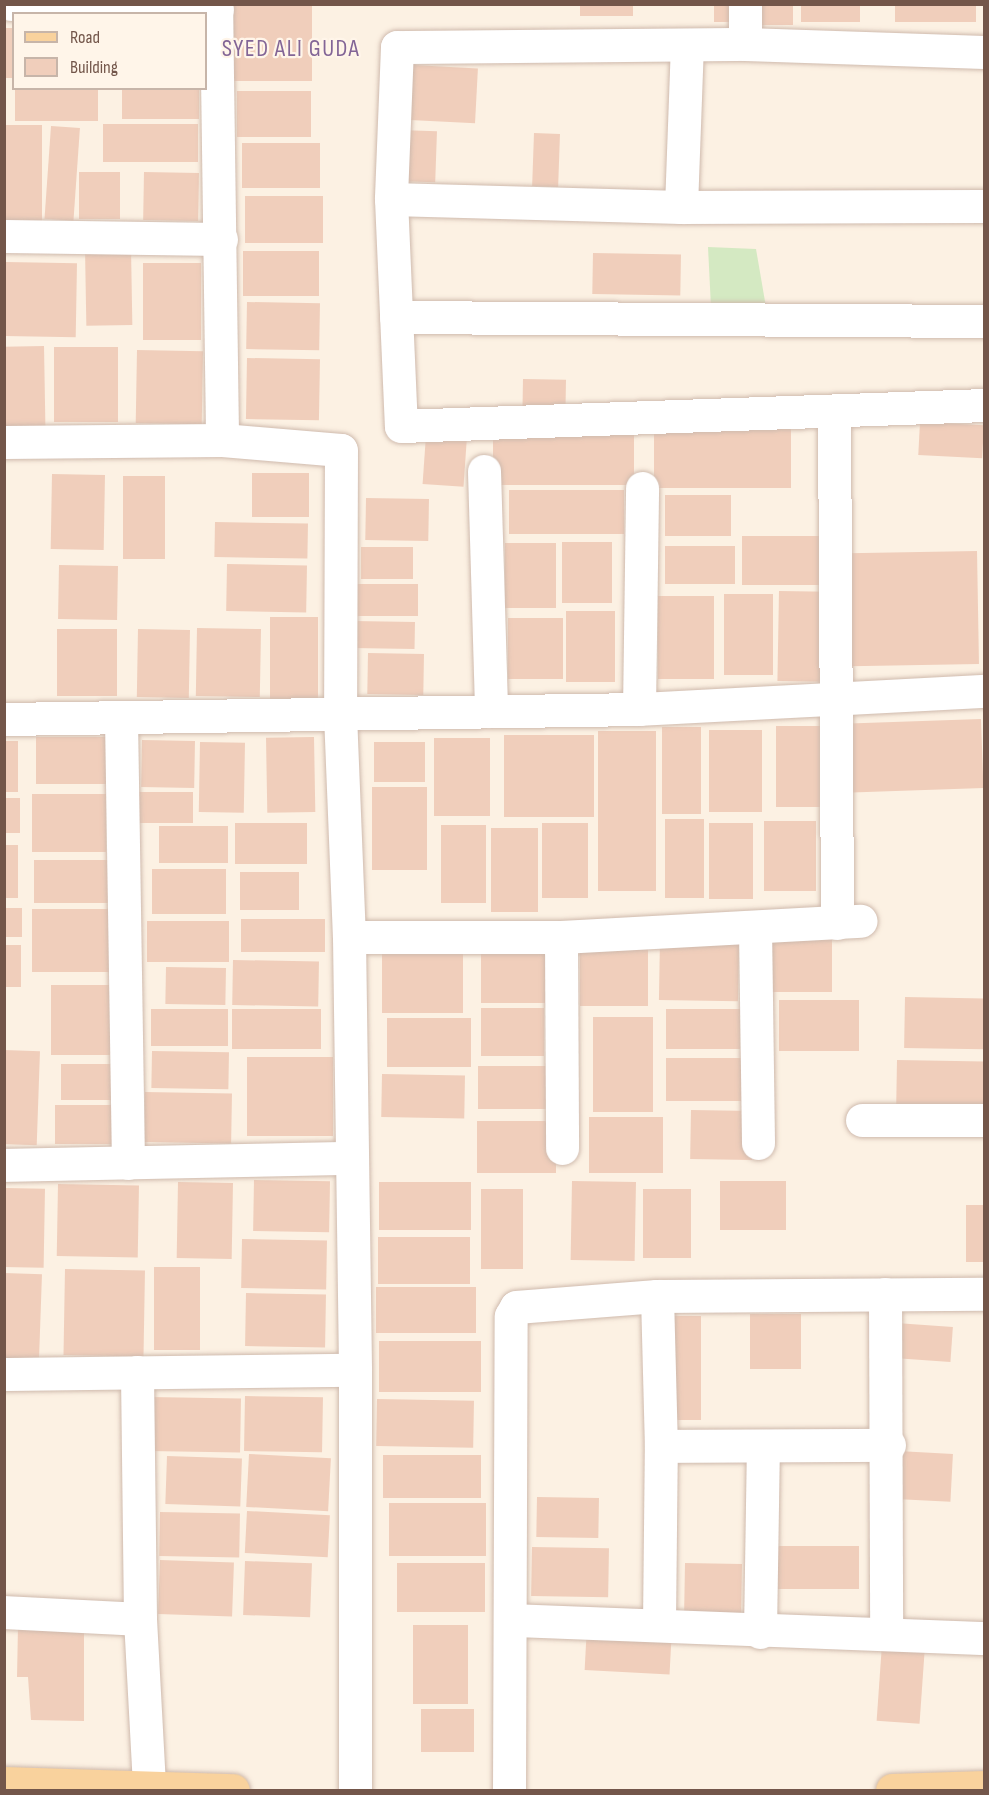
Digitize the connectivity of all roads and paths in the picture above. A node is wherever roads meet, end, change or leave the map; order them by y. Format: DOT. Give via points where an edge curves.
graph roads {
  1 [pos="11,4"];
  2 [pos="745,4"];
  3 [pos="216,7"];
  4 [pos="744,44"];
  5 [pos="687,45"];
  6 [pos="984,52"];
  7 [pos="391,199"];
  8 [pos="984,206"];
  9 [pos="681,207"];
  10 [pos="4,236"];
  11 [pos="221,239"];
  12 [pos="396,317"];
  13 [pos="984,321"];
  14 [pos="984,405"];
  15 [pos="834,412"];
  16 [pos="222,440"];
  17 [pos="4,442"];
  18 [pos="484,471"];
  19 [pos="642,488"];
  20 [pos="984,691"];
  21 [pos="836,697"];
  22 [pos="639,709"];
  23 [pos="491,711"];
  24 [pos="340,714"];
  25 [pos="121,718"];
  26 [pos="4,719"];
  27 [pos="755,927"];
  28 [pos="349,937"];
  29 [pos="561,937"];
  30 [pos="862,1120"];
  31 [pos="984,1120"];
  32 [pos="758,1143"];
  33 [pos="562,1148"];
  34 [pos="349,1158"];
  35 [pos="128,1163"];
  36 [pos="4,1165"];
  37 [pos="885,1294"];
  38 [pos="984,1294"];
  39 [pos="657,1296"];
  40 [pos="355,1370"];
  41 [pos="137,1372"];
  42 [pos="4,1374"];
  43 [pos="889,1445"];
  44 [pos="661,1446"];
  45 [pos="763,1447"];
  46 [pos="4,1612"];
  47 [pos="140,1619"];
  48 [pos="513,1620"];
  49 [pos="659,1624"];
  50 [pos="760,1632"];
  51 [pos="885,1634"];
  52 [pos="984,1638"];
  53 [pos="4,1783"];
  54 [pos="149,1785"];
  55 [pos="984,1787"];
  56 [pos="233,1791"];
  57 [pos="355,1791"];
  58 [pos="509,1791"];
  59 [pos="892,1791"];
  1 -- 3 [label="street"];
  2 -- 4 [label="street"];
  3 -- 11 [label="street"];
  4 -- 5 [label="street"];
  4 -- 6 [label="street"];
  5 -- 7 [label="street" via="397,47"];
  5 -- 9 [label="street"];
  7 -- 9 [label="street"];
  7 -- 12 [label="street"];
  8 -- 9 [label="street"];
  10 -- 11 [label="street"];
  11 -- 16 [label="street"];
  12 -- 13 [label="street"];
  12 -- 15 [label="street" via="401,426"];
  14 -- 15 [label="street"];
  15 -- 21 [label="street"];
  16 -- 17 [label="street"];
  16 -- 24 [label="street" via="341,450"];
  18 -- 23 [label="street"];
  19 -- 22 [label="street"];
  20 -- 21 [label="street"];
  21 -- 22 [label="street"];
  21 -- 27 [label="street" via="849,922"];
  22 -- 23 [label="street"];
  23 -- 24 [label="street"];
  24 -- 25 [label="street"];
  24 -- 28 [label="street"];
  25 -- 26 [label="street"];
  25 -- 35 [label="street"];
  27 -- 29 [label="street"];
  27 -- 32 [label="street"];
  28 -- 29 [label="street"];
  28 -- 34 [label="street"];
  29 -- 33 [label="street"];
  30 -- 31 [label="street"];
  34 -- 35 [label="street"];
  34 -- 40 [label="street"];
  35 -- 36 [label="street"];
  37 -- 38 [label="street"];
  37 -- 39 [label="street"];
  37 -- 43 [label="street"];
  39 -- 44 [label="street"];
  39 -- 48 [label="street" via="516,1307 511,1316"];
  40 -- 41 [label="street"];
  40 -- 57 [label="street"];
  41 -- 42 [label="street"];
  41 -- 47 [label="street"];
  43 -- 45 [label="street"];
  43 -- 51 [label="street"];
  44 -- 45 [label="street"];
  44 -- 49 [label="street"];
  45 -- 50 [label="street"];
  46 -- 47 [label="street"];
  47 -- 54 [label="street"];
  48 -- 49 [label="street"];
  48 -- 58 [label="street"];
  49 -- 50 [label="street"];
  50 -- 51 [label="street"];
  51 -- 52 [label="street"];
  53 -- 54 [label="main road"];
  54 -- 56 [label="main road"];
  55 -- 59 [label="main road"];
}
